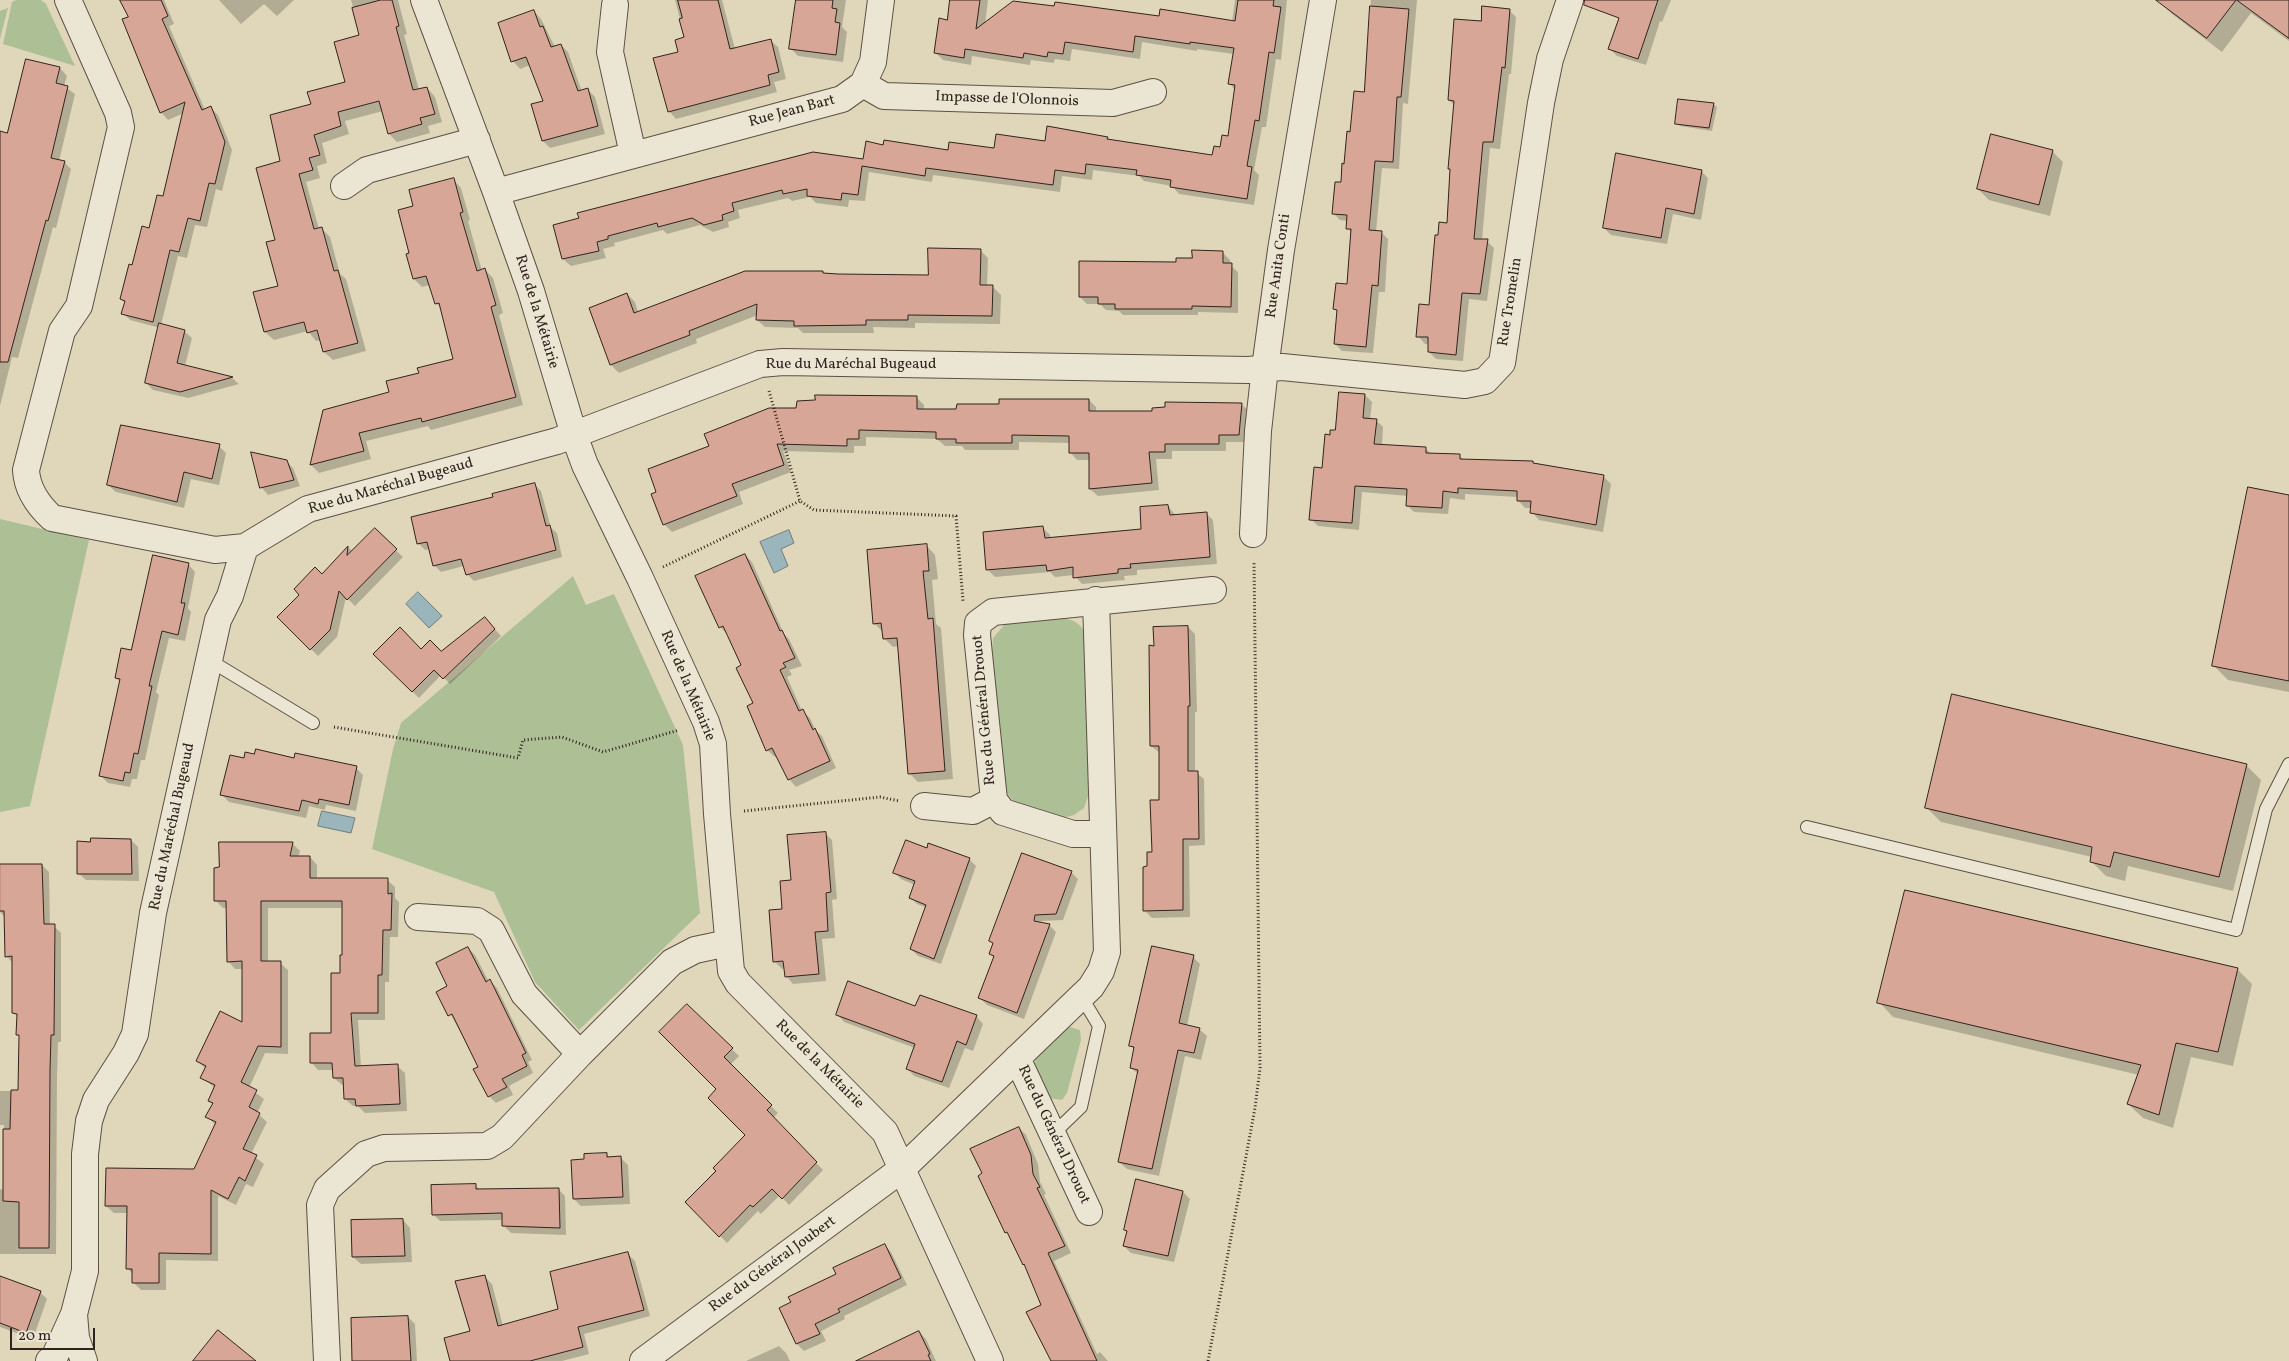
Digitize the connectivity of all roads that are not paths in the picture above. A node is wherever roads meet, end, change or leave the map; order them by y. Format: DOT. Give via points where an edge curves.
graph roads {
  1 [pos="68,0"];
  2 [pos="424,0"];
  3 [pos="881,0"];
  4 [pos="1323,0"];
  5 [pos="1570,0"];
  6 [pos="615,5"];
  7 [pos="863,84"];
  8 [pos="1153,92"];
  9 [pos="477,140"];
  10 [pos="633,154"];
  11 [pos="344,186"];
  12 [pos="496,192"];
  13 [pos="1265,368"];
  14 [pos="574,435"];
  15 [pos="1253,534"];
  16 [pos="245,547"];
  17 [pos="1213,590"];
  18 [pos="1096,600"];
  19 [pos="210,660"];
  20 [pos="314,723"];
  21 [pos="2289,764"];
  22 [pos="994,800"];
  23 [pos="924,806"];
  24 [pos="1807,827"];
  25 [pos="1103,834"];
  26 [pos="418,917"];
  27 [pos="728,943"];
  28 [pos="1081,996"];
  29 [pos="580,1054"];
  30 [pos="1017,1058"];
  31 [pos="1053,1134"];
  32 [pos="902,1169"];
  33 [pos="1089,1212"];
  34 [pos="74,1314"];
  35 [pos="50,1361"];
  36 [pos="84,1361"];
  37 [pos="327,1361"];
  38 [pos="643,1361"];
  39 [pos="990,1361"];
  1 -- 16 [label="street" via="118,113 121,127 79,306 62,331 26,470 27,484 52,518 215,550"];
  2 -- 9 [label="street, Rue de la Métairie"];
  3 -- 7 [label="street" via="873,62"];
  4 -- 13 [label="street, Rue Anita Conti" via="1281,250"];
  5 -- 13 [label="street, Rue Tromelin" via="1550,59 1541,103 1502,363 1485,381 1465,385 1282,366"];
  6 -- 10 [label="street" via="610,52"];
  7 -- 8 [label="street, Impasse de l'Olonnois" via="884,96 1112,103"];
  7 -- 10 [label="street, Rue Jean Bart" via="842,99"];
  9 -- 11 [label="street" via="367,170"];
  9 -- 12 [label="street, Rue de la Métairie"];
  10 -- 12 [label="street, Rue Jean Bart"];
  12 -- 14 [label="street, Rue de la Métairie" via="531,291"];
  13 -- 14 [label="street, Rue du Maréchal Bugeaud" via="760,364"];
  13 -- 15 [label="street, Rue Anita Conti"];
  14 -- 16 [label="street, Rue du Maréchal Bugeaud" via="308,509"];
  14 -- 27 [label="street, Rue de la Métairie" via="585,465 706,722 713,744"];
  16 -- 19 [label="street, Rue du Maréchal Bugeaud" via="230,596 218,620"];
  17 -- 18 [label="street, Rue du Général Drouot"];
  18 -- 22 [label="street, Rue du Général Drouot" via="993,612 978,623"];
  18 -- 25 [label="street, Rue du Général Drouot"];
  19 -- 20 [label="lane"];
  19 -- 34 [label="street, Rue du Maréchal Bugeaud" via="153,913 135,1034 96,1100 90,1121 85,1154 85,1271"];
  21 -- 24 [label="lane" via="2266,809 2236,930"];
  22 -- 23 [label="street, Rue du Général Drouot" via="973,811"];
  22 -- 25 [label="street, Rue du Général Drouot" via="1003,812 1073,834"];
  25 -- 28 [label="street, Rue du Général Drouot" via="1107,952 1101,971"];
  26 -- 29 [label="street" via="477,921 491,930 524,994"];
  27 -- 29 [label="street" via="696,950 672,962"];
  27 -- 32 [label="street, Rue de la Métairie" via="731,971 738,984 884,1132"];
  28 -- 30 [label="street, Rue du Général Drouot"];
  28 -- 31 [label="lane" via="1099,1026 1081,1107"];
  29 -- 37 [label="street" via="502,1137 487,1146 384,1148 366,1154 327,1189 320,1205"];
  30 -- 31 [label="street, Rue du Général Drouot"];
  30 -- 32 [label="street, Rue du Général Drouot"];
  31 -- 33 [label="street, Rue du Général Drouot"];
  32 -- 38 [label="street, Rue du Général Joubert"];
  32 -- 39 [label="street, Rue de la Métairie"];
  34 -- 35 [label="street, Rue du Maréchal Bugeaud"];
  34 -- 36 [label="street, Rue du Maréchal Bugeaud" via="76,1338"];
}
